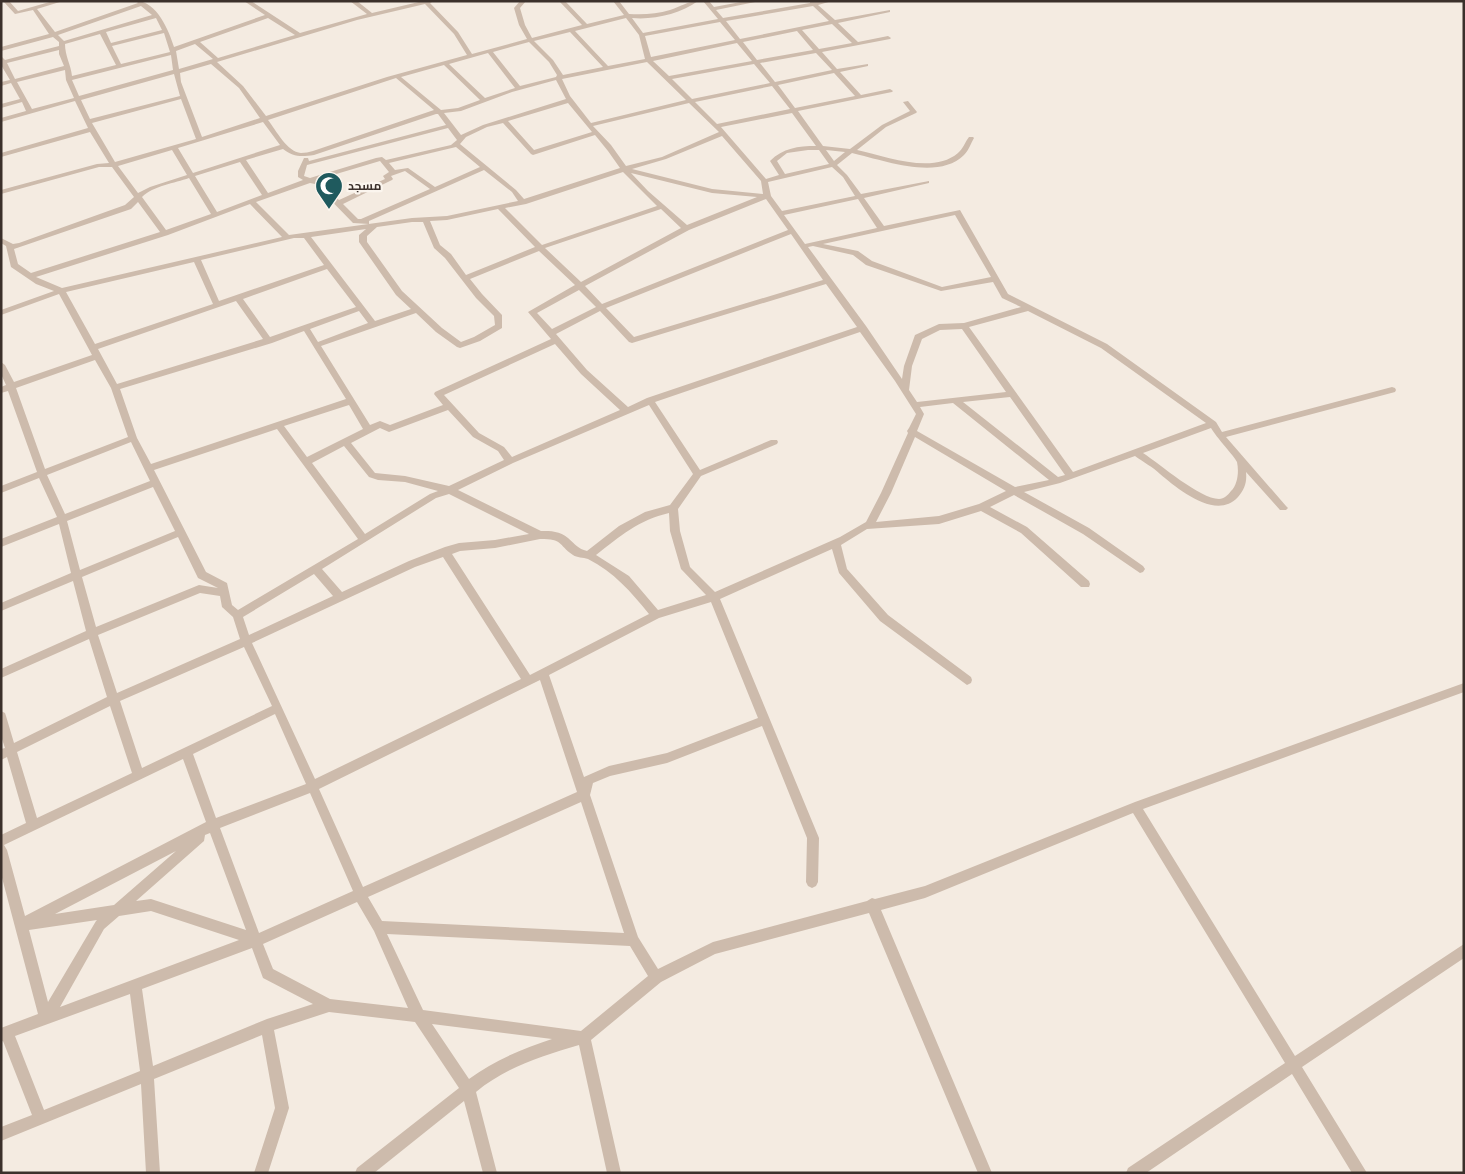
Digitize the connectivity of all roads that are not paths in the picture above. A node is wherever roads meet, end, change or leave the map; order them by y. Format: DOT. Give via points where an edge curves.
graph roads {
  1 [pos="6,1"];
  2 [pos="60,1"];
  3 [pos="247,1"];
  4 [pos="353,1"];
  5 [pos="523,1"];
  6 [pos="562,1"];
  7 [pos="616,1"];
  8 [pos="695,1"];
  9 [pos="706,1"];
  10 [pos="757,1"];
  11 [pos="829,1"];
  12 [pos="140,2"];
  13 [pos="428,2"];
  14 [pos="813,2"];
  15 [pos="34,8"];
  16 [pos="713,9"];
  17 [pos="888,11"];
  18 [pos="371,15"];
  19 [pos="156,16"];
  20 [pos="270,16"];
  21 [pos="628,16"];
  22 [pos="722,20"];
  23 [pos="834,22"];
  24 [pos="586,26"];
  25 [pos="798,29"];
  26 [pos="571,30"];
  27 [pos="102,31"];
  28 [pos="166,31"];
  29 [pos="54,33"];
  30 [pos="299,35"];
  31 [pos="642,35"];
  32 [pos="888,38"];
  33 [pos="530,40"];
  34 [pos="739,41"];
  35 [pos="197,42"];
  36 [pos="858,44"];
  37 [pos="62,45"];
  38 [pos="109,45"];
  39 [pos="1,49"];
  40 [pos="489,50"];
  41 [pos="818,51"];
  42 [pos="173,52"];
  43 [pos="470,55"];
  44 [pos="648,59"];
  45 [pos="215,60"];
  46 [pos="2,61"];
  47 [pos="444,62"];
  48 [pos="756,62"];
  49 [pos="866,65"];
  50 [pos="119,66"];
  51 [pos="68,67"];
  52 [pos="607,68"];
  53 [pos="176,71"];
  54 [pos="836,72"];
  55 [pos="397,76"];
  56 [pos="558,78"];
  57 [pos="666,78"];
  58 [pos="69,79"];
  59 [pos="13,81"];
  60 [pos="1,84"];
  61 [pos="774,84"];
  62 [pos="519,89"];
  63 [pos="890,91"];
  64 [pos="183,97"];
  65 [pos="859,97"];
  66 [pos="78,99"];
  67 [pos="24,100"];
  68 [pos="483,100"];
  69 [pos="570,100"];
  70 [pos="691,101"];
  71 [pos="906,102"];
  72 [pos="1,106"];
  73 [pos="794,110"];
  74 [pos="30,112"];
  75 [pos="440,112"];
  76 [pos="264,118"];
  77 [pos="1,120"];
  78 [pos="504,120"];
  79 [pos="88,122"];
  80 [pos="590,125"];
  81 [pos="450,126"];
  82 [pos="716,126"];
  83 [pos="92,129"];
  84 [pos="596,133"];
  85 [pos="724,133"];
  86 [pos="971,138"];
  87 [pos="200,140"];
  88 [pos="458,142"];
  89 [pos="284,146"];
  90 [pos="174,147"];
  91 [pos="821,149"];
  92 [pos="850,150"];
  93 [pos="1,154"];
  94 [pos="308,154"];
  95 [pos="242,160"];
  96 [pos="384,162"];
  97 [pos="304,164"];
  98 [pos="113,165"];
  99 [pos="833,165"];
  100 [pos="484,168"];
  101 [pos="624,169"];
  102 [pos="393,172"];
  103 [pos="192,176"];
  104 [pos="784,177"];
  105 [pos="310,181"];
  106 [pos="764,181"];
  107 [pos="927,182"];
  108 [pos="435,190"];
  109 [pos="1,192"];
  110 [pos="266,196"];
  111 [pos="767,196"];
  112 [pos="858,196"];
  113 [pos="138,197"];
  114 [pos="252,202"];
  115 [pos="523,202"];
  116 [pos="337,204"];
  117 [pos="661,206"];
  118 [pos="500,207"];
  119 [pos="780,214"];
  120 [pos="215,215"];
  121 [pos="424,219"];
  122 [pos="361,222"];
  123 [pos="379,224"];
  124 [pos="686,228"];
  125 [pos="882,229"];
  126 [pos="793,231"];
  127 [pos="165,233"];
  128 [pos="306,236"];
  129 [pos="288,238"];
  130 [pos="1,240"];
  131 [pos="813,244"];
  132 [pos="9,246"];
  133 [pos="804,246"];
  134 [pos="539,248"];
  135 [pos="197,260"];
  136 [pos="329,266"];
  137 [pos="31,276"];
  138 [pos="466,278"];
  139 [pos="995,280"];
  140 [pos="829,281"];
  141 [pos="579,285"];
  142 [pos="62,291"];
  143 [pos="238,298"];
  144 [pos="217,305"];
  145 [pos="602,306"];
  146 [pos="360,308"];
  147 [pos="1028,308"];
  148 [pos="416,310"];
  149 [pos="1,313"];
  150 [pos="373,324"];
  151 [pos="964,326"];
  152 [pos="306,328"];
  153 [pos="862,328"];
  154 [pos="554,336"];
  155 [pos="269,341"];
  156 [pos="317,345"];
  157 [pos="95,352"];
  158 [pos="1,365"];
  159 [pos="12,386"];
  160 [pos="115,388"];
  161 [pos="905,389"];
  162 [pos="1,390"];
  163 [pos="1392,390"];
  164 [pos="1010,394"];
  165 [pos="650,400"];
  166 [pos="350,401"];
  167 [pos="914,405"];
  168 [pos="449,406"];
  169 [pos="626,410"];
  170 [pos="1213,424"];
  171 [pos="279,425"];
  172 [pos="368,429"];
  173 [pos="911,431"];
  174 [pos="1220,436"];
  175 [pos="134,438"];
  176 [pos="774,442"];
  177 [pos="346,443"];
  178 [pos="1135,452"];
  179 [pos="1241,460"];
  180 [pos="307,461"];
  181 [pos="510,461"];
  182 [pos="149,468"];
  183 [pos="42,474"];
  184 [pos="698,474"];
  185 [pos="1071,476"];
  186 [pos="1057,481"];
  187 [pos="156,482"];
  188 [pos="1,490"];
  189 [pos="450,490"];
  190 [pos="1014,491"];
  191 [pos="982,507"];
  192 [pos="673,508"];
  193 [pos="1283,508"];
  194 [pos="62,519"];
  195 [pos="870,524"];
  196 [pos="181,532"];
  197 [pos="540,535"];
  198 [pos="364,540"];
  199 [pos="1,543"];
  200 [pos="836,543"];
  201 [pos="445,551"];
  202 [pos="589,555"];
  203 [pos="316,569"];
  204 [pos="1140,569"];
  205 [pos="76,575"];
  206 [pos="1085,584"];
  207 [pos="224,593"];
  208 [pos="339,596"];
  209 [pos="714,597"];
  210 [pos="1,607"];
  211 [pos="237,615"];
  212 [pos="656,615"];
  213 [pos="92,633"];
  214 [pos="246,642"];
  215 [pos="543,673"];
  216 [pos="1,674"];
  217 [pos="967,680"];
  218 [pos="528,681"];
  219 [pos="1464,687"];
  220 [pos="114,700"];
  221 [pos="278,708"];
  222 [pos="1,716"];
  223 [pos="765,720"];
  224 [pos="186,752"];
  225 [pos="6,753"];
  226 [pos="138,774"];
  227 [pos="313,786"];
  228 [pos="584,795"];
  229 [pos="1135,807"];
  230 [pos="213,825"];
  231 [pos="33,826"];
  232 [pos="1,841"];
  233 [pos="1,850"];
  234 [pos="812,882"];
  235 [pos="360,894"];
  236 [pos="872,904"];
  237 [pos="116,910"];
  238 [pos="21,925"];
  239 [pos="378,927"];
  240 [pos="257,940"];
  241 [pos="634,940"];
  242 [pos="1464,950"];
  243 [pos="656,977"];
  244 [pos="135,985"];
  245 [pos="329,1005"];
  246 [pos="418,1016"];
  247 [pos="46,1018"];
  248 [pos="267,1026"];
  249 [pos="4,1034"];
  250 [pos="584,1037"];
  251 [pos="1293,1065"];
  252 [pos="147,1075"];
  253 [pos="468,1089"];
  254 [pos="40,1118"];
  255 [pos="1,1134"];
  256 [pos="153,1173"];
  257 [pos="261,1173"];
  258 [pos="362,1173"];
  259 [pos="490,1173"];
  260 [pos="614,1173"];
  261 [pos="985,1173"];
  262 [pos="1133,1173"];
  263 [pos="1360,1173"];
  1 -- 15 [label="street" via="16,13"];
  2 -- 15 [label="street"];
  3 -- 20 [label="street"];
  4 -- 18 [label="street"];
  5 -- 33 [label="street" via="517,8"];
  6 -- 24 [label="street"];
  7 -- 21 [label="street"];
  8 -- 21 [label="street" via="670,12"];
  9 -- 16 [label="street"];
  10 -- 16 [label="street"];
  11 -- 14 [label="street"];
  12 -- 19 [label="street"];
  12 -- 29 [label="street"];
  13 -- 18 [label="street"];
  13 -- 43 [label="street" via="456,33"];
  14 -- 22 [label="street"];
  14 -- 23 [label="street"];
  15 -- 29 [label="street"];
  16 -- 22 [label="street"];
  17 -- 23 [label="street"];
  18 -- 30 [label="street"];
  19 -- 27 [label="street"];
  19 -- 28 [label="street"];
  20 -- 30 [label="street"];
  20 -- 35 [label="street"];
  21 -- 24 [label="street"];
  21 -- 31 [label="street"];
  22 -- 31 [label="street"];
  22 -- 34 [label="street"];
  23 -- 25 [label="street"];
  23 -- 36 [label="street"];
  24 -- 26 [label="street"];
  25 -- 34 [label="street"];
  25 -- 41 [label="street"];
  26 -- 33 [label="street"];
  26 -- 52 [label="street"];
  27 -- 37 [label="street"];
  27 -- 38 [label="street"];
  28 -- 38 [label="street"];
  28 -- 42 [label="street"];
  29 -- 37 [label="street"];
  29 -- 39 [label="street"];
  30 -- 45 [label="street"];
  31 -- 44 [label="street"];
  32 -- 36 [label="street"];
  33 -- 40 [label="street"];
  33 -- 56 [label="street" via="551,61 560,75"];
  34 -- 44 [label="street"];
  34 -- 48 [label="street"];
  35 -- 42 [label="street"];
  35 -- 45 [label="street"];
  36 -- 41 [label="street"];
  37 -- 46 [label="street"];
  37 -- 51 [label="street"];
  38 -- 50 [label="street"];
  40 -- 43 [label="street"];
  40 -- 62 [label="street"];
  41 -- 48 [label="street"];
  41 -- 54 [label="street"];
  42 -- 50 [label="street"];
  42 -- 53 [label="street"];
  43 -- 47 [label="street"];
  44 -- 52 [label="street"];
  44 -- 57 [label="street"];
  45 -- 53 [label="street"];
  45 -- 76 [label="street"];
  46 -- 59 [label="street"];
  47 -- 55 [label="street"];
  47 -- 68 [label="street"];
  48 -- 57 [label="street"];
  48 -- 61 [label="street"];
  49 -- 54 [label="street"];
  50 -- 58 [label="street"];
  51 -- 58 [label="street"];
  51 -- 59 [label="street"];
  52 -- 56 [label="street"];
  53 -- 64 [label="street"];
  53 -- 66 [label="street"];
  54 -- 61 [label="street"];
  54 -- 65 [label="street"];
  55 -- 75 [label="street"];
  55 -- 76 [label="street"];
  56 -- 62 [label="street"];
  56 -- 69 [label="street" via="560,87"];
  57 -- 70 [label="street"];
  58 -- 66 [label="street"];
  59 -- 60 [label="street"];
  59 -- 67 [label="street"];
  61 -- 70 [label="street"];
  61 -- 73 [label="street"];
  62 -- 68 [label="street"];
  63 -- 65 [label="street"];
  64 -- 79 [label="street"];
  64 -- 87 [label="street"];
  65 -- 73 [label="street"];
  66 -- 74 [label="street"];
  66 -- 79 [label="street"];
  67 -- 72 [label="street"];
  67 -- 74 [label="street"];
  68 -- 75 [label="street" via="459,110"];
  69 -- 78 [label="street"];
  69 -- 80 [label="street"];
  70 -- 80 [label="street"];
  70 -- 82 [label="street"];
  71 -- 92 [label="street" via="914,112 884,126"];
  73 -- 82 [label="street"];
  73 -- 91 [label="street"];
  74 -- 77 [label="street"];
  75 -- 81 [label="street"];
  75 -- 94 [label="street"];
  76 -- 87 [label="street"];
  76 -- 89 [label="street"];
  78 -- 84 [label="street" via="534,153"];
  78 -- 88 [label="street" via="464,136"];
  79 -- 83 [label="street"];
  80 -- 84 [label="street"];
  81 -- 88 [label="street"];
  81 -- 97 [label="street"];
  82 -- 85 [label="street"];
  83 -- 93 [label="street"];
  83 -- 98 [label="street"];
  84 -- 101 [label="street"];
  85 -- 101 [label="street" via="664,158"];
  85 -- 106 [label="street"];
  86 -- 92 [label="street" via="963,153 953,160 926,166 909,166"];
  87 -- 90 [label="street"];
  88 -- 96 [label="street"];
  88 -- 100 [label="street"];
  89 -- 94 [label="street" via="292,153"];
  89 -- 95 [label="street"];
  90 -- 98 [label="street"];
  90 -- 103 [label="street"];
  91 -- 92 [label="street"];
  91 -- 99 [label="street"];
  91 -- 104 [label="street" via="786,151 773,161"];
  92 -- 99 [label="street"];
  94 -- 97 [label="street"];
  95 -- 103 [label="street"];
  95 -- 110 [label="street"];
  96 -- 102 [label="street"];
  96 -- 105 [label="street" via="376,160"];
  97 -- 105 [label="street" via="301,178"];
  98 -- 109 [label="street" via="99,165"];
  98 -- 113 [label="street"];
  99 -- 104 [label="street"];
  99 -- 112 [label="street"];
  100 -- 108 [label="street"];
  100 -- 115 [label="street"];
  101 -- 111 [label="street" via="712,191"];
  101 -- 115 [label="street"];
  101 -- 117 [label="street"];
  102 -- 108 [label="street" via="406,169"];
  102 -- 116 [label="street" via="386,176 390,179"];
  103 -- 113 [label="street" via="152,188"];
  103 -- 120 [label="street"];
  104 -- 106 [label="street"];
  105 -- 110 [label="street"];
  105 -- 116 [label="street" via="317,183"];
  106 -- 111 [label="street"];
  107 -- 112 [label="street"];
  108 -- 122 [label="street"];
  110 -- 114 [label="street"];
  111 -- 119 [label="street"];
  111 -- 124 [label="street"];
  112 -- 119 [label="street"];
  112 -- 125 [label="street"];
  113 -- 127 [label="street"];
  113 -- 132 [label="street" via="128,207 21,245"];
  114 -- 120 [label="street"];
  114 -- 129 [label="street"];
  115 -- 118 [label="street"];
  116 -- 122 [label="street"];
  117 -- 124 [label="street"];
  117 -- 134 [label="street"];
  118 -- 121 [label="street" via="448,218"];
  118 -- 134 [label="street"];
  119 -- 126 [label="street"];
  120 -- 127 [label="street"];
  121 -- 123 [label="street"];
  121 -- 138 [label="street" via="437,246"];
  122 -- 123 [label="street"];
  123 -- 128 [label="street"];
  123 -- 148 [label="street" via="362,235 363,242 399,293"];
  124 -- 141 [label="street"];
  125 -- 131 [label="street"];
  125 -- 139 [label="street" via="957,212"];
  126 -- 133 [label="street"];
  126 -- 145 [label="street"];
  127 -- 137 [label="street"];
  128 -- 129 [label="street"];
  128 -- 136 [label="street"];
  129 -- 135 [label="street"];
  130 -- 132 [label="street"];
  131 -- 133 [label="street"];
  131 -- 139 [label="street" via="855,253 869,263 941,289"];
  132 -- 137 [label="street" via="14,265"];
  133 -- 140 [label="street"];
  134 -- 138 [label="street"];
  134 -- 141 [label="street"];
  135 -- 142 [label="street"];
  135 -- 144 [label="street"];
  136 -- 143 [label="street"];
  136 -- 146 [label="street"];
  137 -- 142 [label="street"];
  138 -- 148 [label="street" via="498,315 499,326 460,345"];
  139 -- 147 [label="street" via="1005,296"];
  140 -- 145 [label="street" via="632,340"];
  140 -- 153 [label="street"];
  141 -- 145 [label="street"];
  141 -- 154 [label="street" via="532,312"];
  142 -- 149 [label="street"];
  142 -- 157 [label="street"];
  143 -- 144 [label="street"];
  143 -- 155 [label="street"];
  144 -- 157 [label="street"];
  145 -- 154 [label="street"];
  146 -- 150 [label="street"];
  146 -- 152 [label="street"];
  147 -- 151 [label="street"];
  147 -- 170 [label="street" via="1104,346"];
  148 -- 150 [label="street"];
  150 -- 156 [label="street"];
  151 -- 161 [label="street" via="939,327 918,337 908,366"];
  151 -- 164 [label="street"];
  152 -- 155 [label="street"];
  152 -- 156 [label="street"];
  153 -- 161 [label="street"];
  153 -- 165 [label="street"];
  154 -- 168 [label="street" via="438,394"];
  154 -- 169 [label="street" via="584,372"];
  155 -- 160 [label="street"];
  156 -- 166 [label="street"];
  157 -- 159 [label="street"];
  157 -- 160 [label="street"];
  158 -- 159 [label="street"];
  159 -- 162 [label="street"];
  159 -- 183 [label="street"];
  160 -- 175 [label="street"];
  161 -- 167 [label="street"];
  163 -- 174 [label="street"];
  164 -- 167 [label="street"];
  164 -- 185 [label="street"];
  164 -- 186 [label="street" via="954,400"];
  165 -- 169 [label="street"];
  165 -- 184 [label="street"];
  166 -- 171 [label="street"];
  166 -- 172 [label="street"];
  167 -- 173 [label="street" via="920,414"];
  168 -- 172 [label="street" via="389,429 380,424"];
  168 -- 181 [label="street" via="476,435 501,449"];
  169 -- 181 [label="street"];
  170 -- 174 [label="street"];
  170 -- 178 [label="street"];
  171 -- 180 [label="street"];
  171 -- 182 [label="street"];
  172 -- 177 [label="street"];
  173 -- 190 [label="street"];
  173 -- 195 [label="street"];
  174 -- 179 [label="street"];
  175 -- 182 [label="street"];
  175 -- 183 [label="street"];
  176 -- 184 [label="street"];
  177 -- 180 [label="street"];
  177 -- 189 [label="street" via="372,475 405,478"];
  178 -- 179 [label="street" via="1173,481 1208,501 1222,503 1240,488"];
  178 -- 185 [label="street"];
  179 -- 193 [label="street"];
  180 -- 198 [label="street"];
  181 -- 189 [label="street"];
  182 -- 187 [label="street"];
  183 -- 188 [label="street"];
  183 -- 194 [label="street"];
  184 -- 192 [label="street"];
  185 -- 186 [label="street"];
  186 -- 190 [label="street"];
  187 -- 194 [label="street"];
  187 -- 196 [label="street"];
  189 -- 197 [label="street"];
  189 -- 198 [label="street" via="433,496"];
  190 -- 191 [label="street"];
  190 -- 204 [label="street" via="1086,531"];
  191 -- 195 [label="street" via="939,520"];
  191 -- 206 [label="street" via="1024,530"];
  192 -- 202 [label="street" via="648,514 622,529"];
  192 -- 209 [label="street" via="674,531 686,569"];
  194 -- 199 [label="street"];
  194 -- 205 [label="street"];
  195 -- 200 [label="street"];
  196 -- 205 [label="street"];
  196 -- 207 [label="street" via="202,575 223,586"];
  197 -- 201 [label="street" via="495,544 459,546"];
  197 -- 202 [label="street" via="554,535 577,552"];
  198 -- 203 [label="street"];
  200 -- 209 [label="street"];
  200 -- 217 [label="street" via="842,570 884,618"];
  201 -- 208 [label="street"];
  201 -- 218 [label="street"];
  202 -- 212 [label="street" via="625,579"];
  203 -- 208 [label="street"];
  203 -- 211 [label="street"];
  205 -- 210 [label="street"];
  205 -- 213 [label="street"];
  207 -- 211 [label="street" via="227,607"];
  207 -- 213 [label="street" via="199,589"];
  208 -- 214 [label="street"];
  209 -- 212 [label="street"];
  209 -- 223 [label="street"];
  211 -- 214 [label="street"];
  212 -- 215 [label="street"];
  213 -- 216 [label="street"];
  213 -- 220 [label="street"];
  214 -- 220 [label="street"];
  214 -- 221 [label="street"];
  215 -- 218 [label="street"];
  215 -- 228 [label="street"];
  218 -- 227 [label="street"];
  219 -- 229 [label="street"];
  220 -- 225 [label="street"];
  220 -- 226 [label="street"];
  221 -- 224 [label="street"];
  221 -- 227 [label="street"];
  222 -- 225 [label="street"];
  223 -- 228 [label="street" via="667,758 609,771 588,780"];
  223 -- 234 [label="street" via="813,838"];
  224 -- 226 [label="street"];
  224 -- 230 [label="street"];
  225 -- 231 [label="street"];
  226 -- 231 [label="street"];
  227 -- 230 [label="street"];
  227 -- 235 [label="street"];
  228 -- 235 [label="street"];
  228 -- 241 [label="street"];
  229 -- 236 [label="street" via="925,892"];
  229 -- 251 [label="street"];
  230 -- 237 [label="street"];
  230 -- 238 [label="street"];
  230 -- 240 [label="street"];
  231 -- 232 [label="street"];
  233 -- 238 [label="street"];
  235 -- 239 [label="street"];
  235 -- 240 [label="street"];
  236 -- 243 [label="street" via="713,948"];
  236 -- 261 [label="street"];
  237 -- 238 [label="street"];
  237 -- 240 [label="street" via="151,905"];
  237 -- 247 [label="street" via="100,925"];
  238 -- 247 [label="street"];
  239 -- 241 [label="street"];
  239 -- 246 [label="street"];
  240 -- 244 [label="street"];
  240 -- 245 [label="street" via="268,973"];
  241 -- 243 [label="street"];
  242 -- 251 [label="street"];
  243 -- 250 [label="street"];
  244 -- 247 [label="street"];
  244 -- 252 [label="street"];
  245 -- 246 [label="street"];
  245 -- 248 [label="street"];
  246 -- 250 [label="street"];
  246 -- 253 [label="street"];
  247 -- 249 [label="street"];
  248 -- 252 [label="street"];
  248 -- 257 [label="street" via="282,1108"];
  249 -- 254 [label="street"];
  250 -- 253 [label="street" via="536,1050 487,1074"];
  250 -- 260 [label="street"];
  251 -- 262 [label="street"];
  251 -- 263 [label="street"];
  252 -- 254 [label="street"];
  252 -- 256 [label="street"];
  253 -- 258 [label="street"];
  253 -- 259 [label="street"];
  254 -- 255 [label="street"];
}
